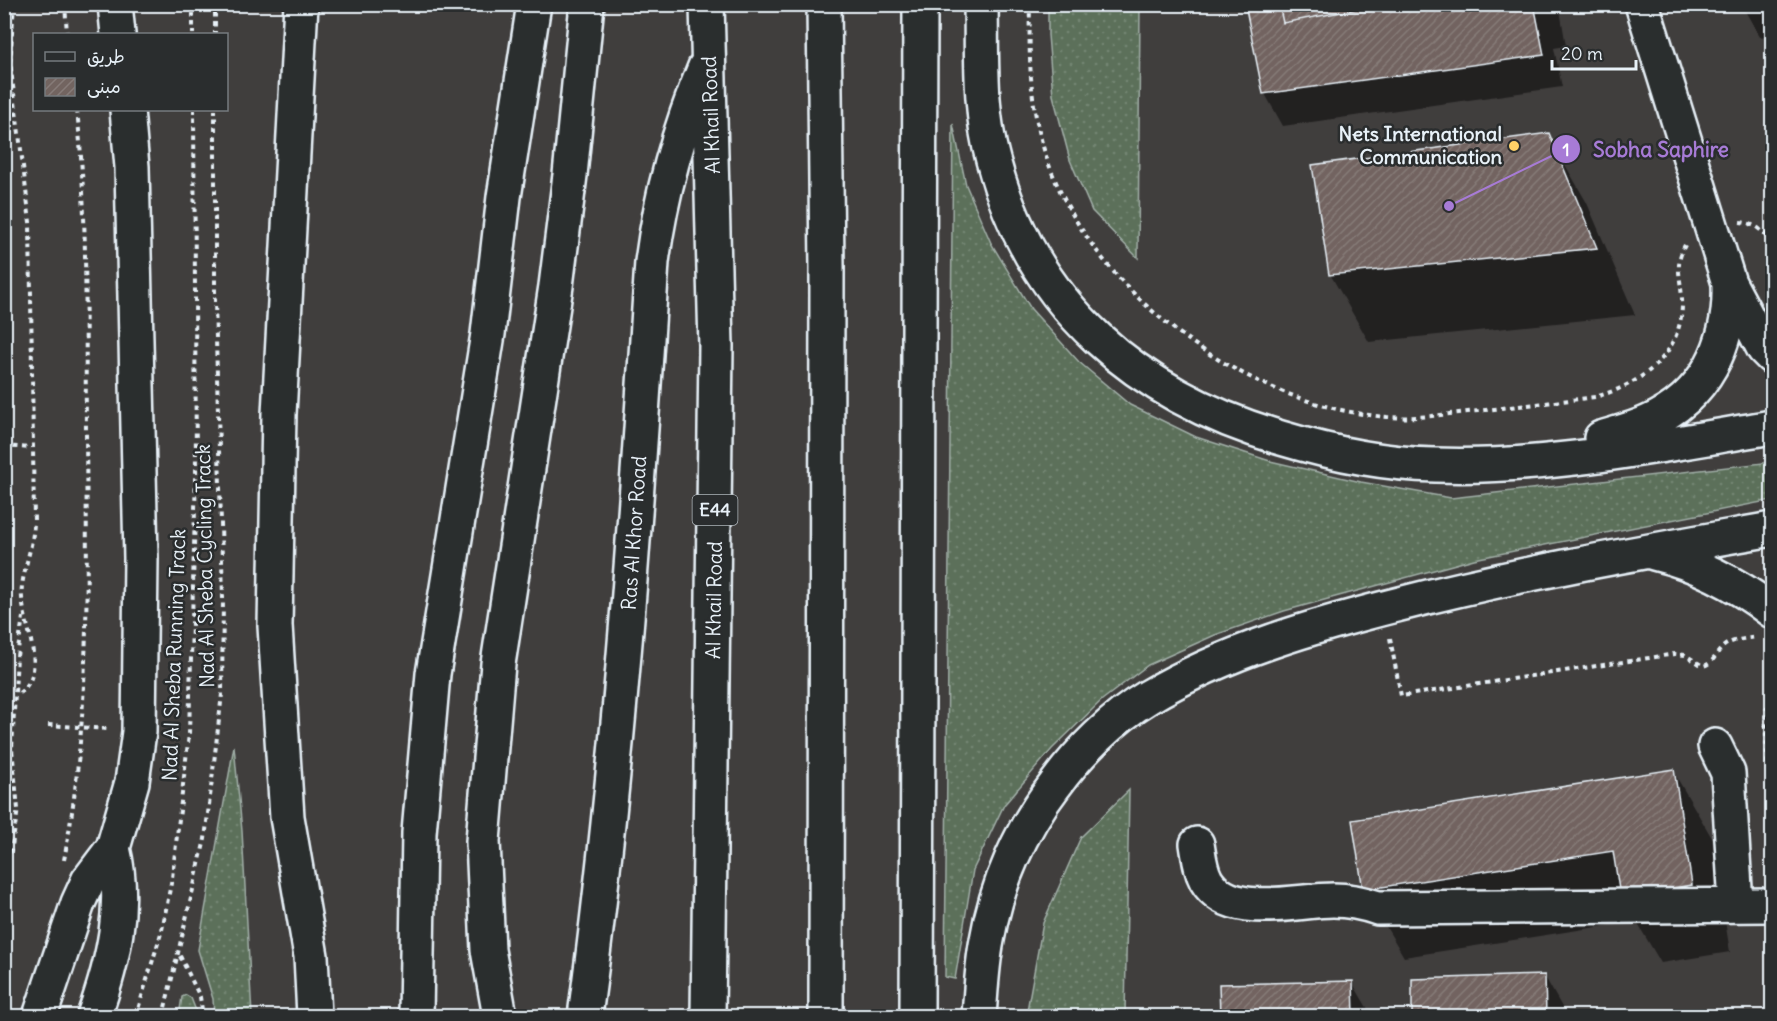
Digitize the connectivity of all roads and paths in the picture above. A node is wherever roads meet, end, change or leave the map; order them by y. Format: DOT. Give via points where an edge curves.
graph roads {
  1 [pos="14,4"];
  2 [pos="65,4"];
  3 [pos="115,4"];
  4 [pos="193,4"];
  5 [pos="215,4"];
  6 [pos="301,4"];
  7 [pos="534,4"];
  8 [pos="587,4"];
  9 [pos="706,4"];
  10 [pos="824,4"];
  11 [pos="920,4"];
  12 [pos="981,4"];
  13 [pos="1030,4"];
  14 [pos="1642,4"];
  15 [pos="67,33"];
  16 [pos="118,33"];
  17 [pos="193,33"];
  18 [pos="215,33"];
  19 [pos="709,57"];
  20 [pos="77,111"];
  21 [pos="127,111"];
  22 [pos="194,111"];
  23 [pos="215,111"];
  24 [pos="1756,226"];
  25 [pos="1773,250"];
  26 [pos="1677,267"];
  27 [pos="1729,283"];
  28 [pos="1773,357"];
  29 [pos="1773,427"];
  30 [pos="4,446"];
  31 [pos="32,448"];
  32 [pos="1521,462"];
  33 [pos="1773,529"];
  34 [pos="1646,552"];
  35 [pos="1384,608"];
  36 [pos="23,616"];
  37 [pos="1767,624"];
  38 [pos="16,695"];
  39 [pos="1773,698"];
  40 [pos="48,725"];
  41 [pos="82,728"];
  42 [pos="139,732"];
  43 [pos="1715,746"];
  44 [pos="1192,844"];
  45 [pos="113,848"];
  46 [pos="1773,865"];
  47 [pos="4,870"];
  48 [pos="62,870"];
  49 [pos="1736,905"];
  50 [pos="1773,905"];
  51 [pos="179,955"];
  52 [pos="40,1017"];
  53 [pos="94,1017"];
  54 [pos="136,1017"];
  55 [pos="162,1017"];
  56 [pos="203,1017"];
  57 [pos="314,1017"];
  58 [pos="416,1017"];
  59 [pos="500,1017"];
  60 [pos="585,1017"];
  61 [pos="708,1017"];
  62 [pos="826,1017"];
  63 [pos="917,1017"];
  64 [pos="978,1017"];
  1 -- 31 [label="path" via="10,63 30,222"];
  2 -- 15 [label="path"];
  3 -- 16 [label="main road"];
  4 -- 17 [label="path"];
  5 -- 18 [label="path"];
  6 -- 57 [label="main road" via="279,414 275,626 287,817 311,956"];
  7 -- 58 [label="main road" via="481,378 433,675 419,833"];
  8 -- 59 [label="main road" via="556,286 498,664 483,841 488,950"];
  9 -- 19 [label="main road, Al Khail Road / E44"];
  10 -- 62 [label="main road"];
  11 -- 63 [label="main road"];
  12 -- 32 [label="main road" via="983,109 992,158 1007,205 1028,250 1055,292 1087,330 1124,363 1211,413 1306,446 1391,462"];
  13 -- 26 [label="path" via="1029,59 1039,133 1060,191 1078,222 1131,291 1199,349 1224,365 1297,396 1387,417 1423,417 1595,397 1641,378 1664,358 1682,314"];
  14 -- 27 [label="main road"];
  19 -- 60 [label="main road, Ras Al Khor Road / E44" via="671,157 652,262 630,596"];
  19 -- 61 [label="main road, Al Khail Road / E44" via="716,482"];
  20 -- 41 [label="path" via="84,239 87,561"];
  21 -- 42 [label="main road" via="132,167 141,558"];
  22 -- 54 [label="path, Nad Al Sheba Running Track" via="196,472 189,734 172,878 162,930"];
  23 -- 51 [label="path, Nad Al Sheba Cycling Track" via="222,694 205,839"];
  24 -- 25 [label="path"];
  27 -- 28 [label="main road" via="1764,349"];
  27 -- 32 [label="main road" via="1729,316 1718,355 1689,396 1648,423"];
  29 -- 32 [label="main road" via="1604,454"];
  30 -- 31 [label="path"];
  31 -- 36 [label="path" via="34,539 22,586"];
  33 -- 34 [label="main road"];
  34 -- 35 [label="main road" via="1464,587"];
  34 -- 37 [label="main road" via="1713,572 1744,590"];
  35 -- 37 [label="path" via="1401,696 1675,654 1686,654 1703,666 1714,660 1726,644"];
  35 -- 64 [label="main road" via="1281,638 1190,676 1147,698 1082,753 1054,785 1012,859 987,939"];
  36 -- 38 [label="path"];
  36 -- 38 [label="path" via="33,653 33,673 24,690"];
  38 -- 47 [label="path" via="12,748 18,808"];
  39 -- 46 [label="path" via="1765,712"];
  40 -- 41 [label="path"];
  41 -- 42 [label="path"];
  41 -- 48 [label="path"];
  42 -- 45 [label="main road" via="132,782"];
  43 -- 49 [label="main road" via="1728,772"];
  44 -- 49 [label="main road" via="1206,881 1228,899 1256,904 1348,901 1378,908"];
  45 -- 52 [label="main road" via="88,881 78,903"];
  45 -- 53 [label="main road" via="121,908"];
  49 -- 50 [label="main road"];
  51 -- 55 [label="path, Nad Al Sheba Cycling Track"];
  51 -- 56 [label="path" via="200,997"];
}
